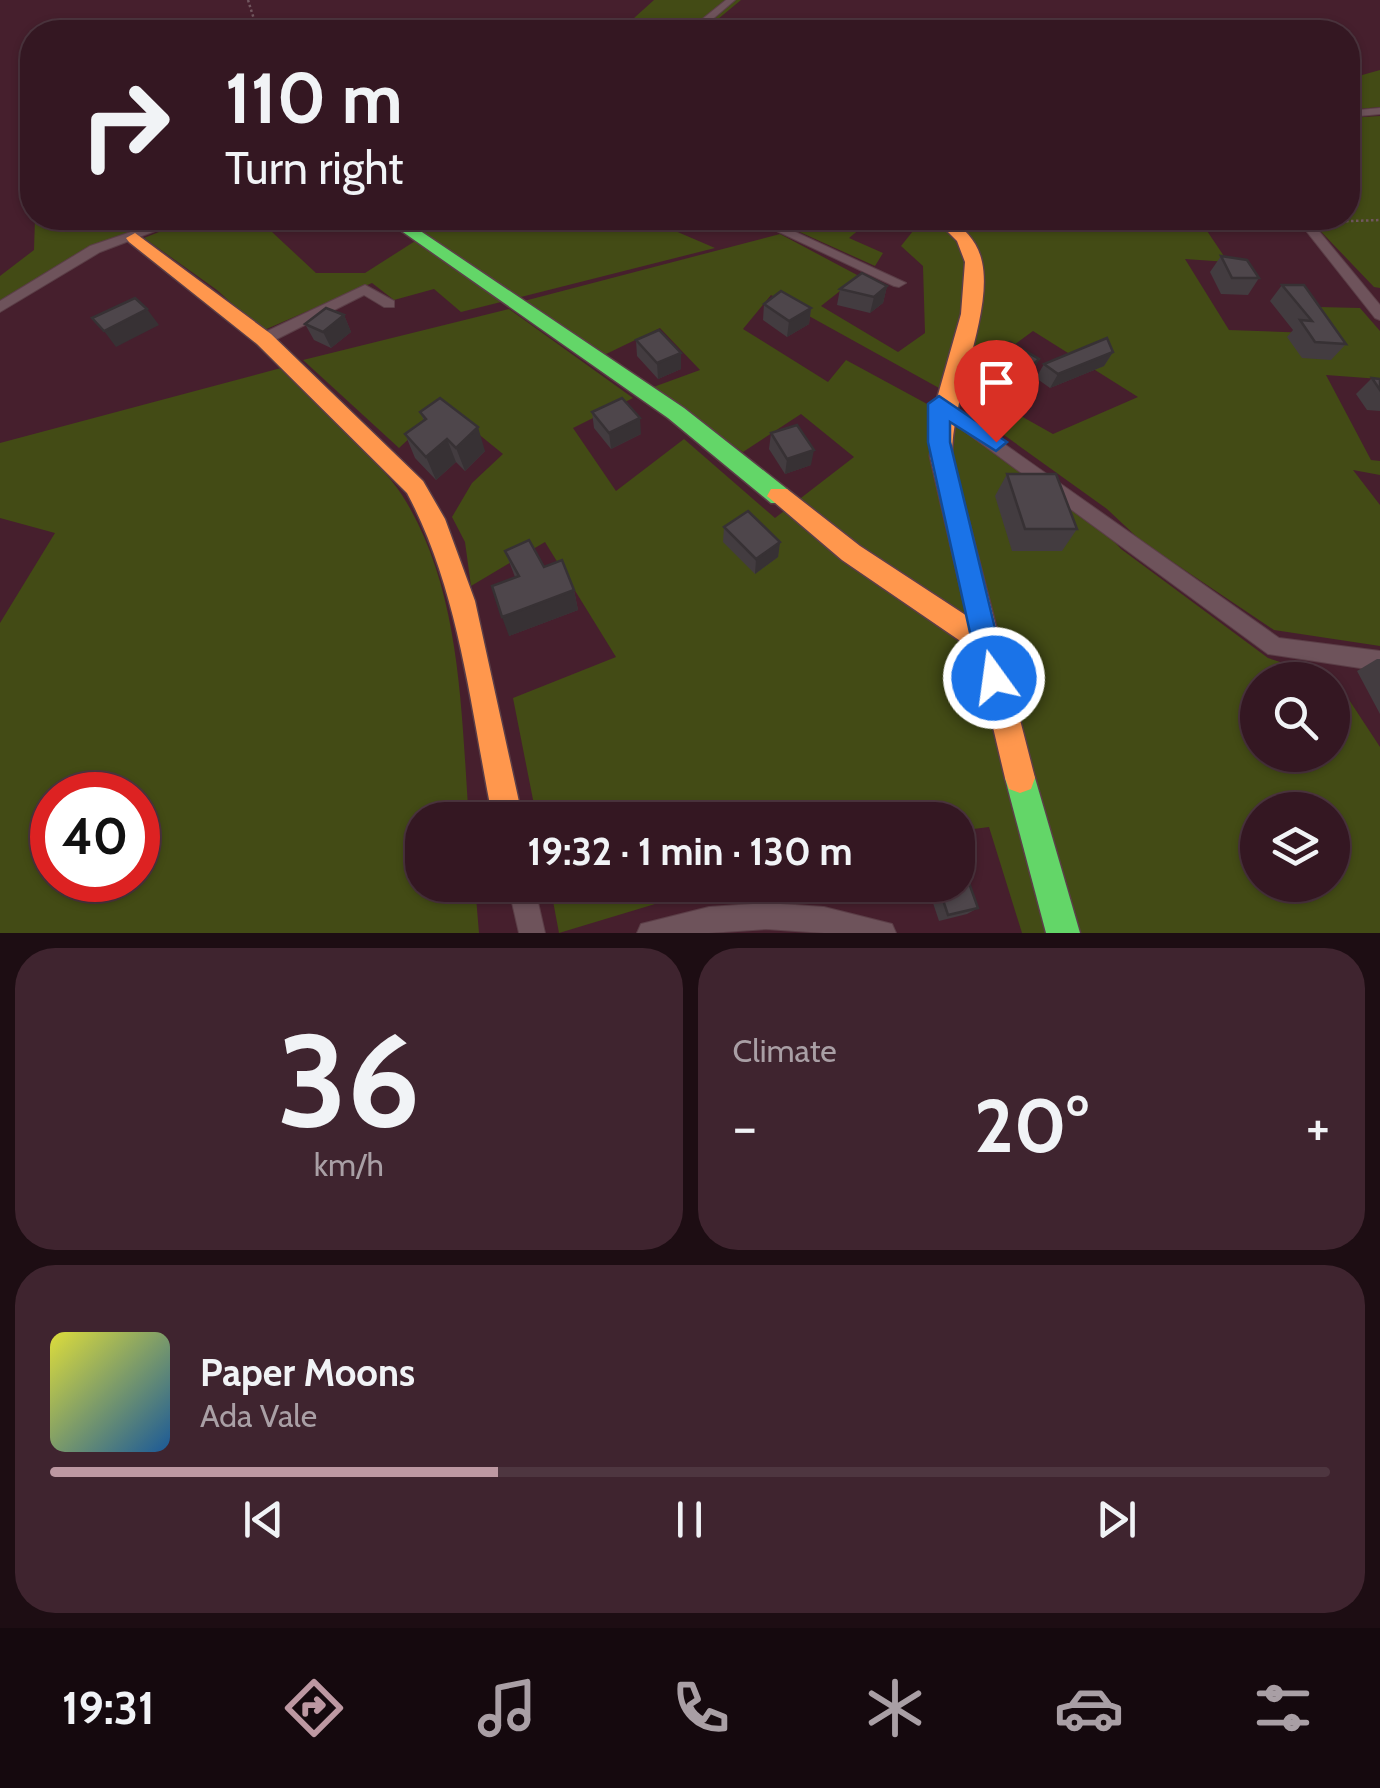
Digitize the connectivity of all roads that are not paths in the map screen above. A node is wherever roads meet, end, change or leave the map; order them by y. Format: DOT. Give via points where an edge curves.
graph roads {
  1 [pos="731,0"];
  2 [pos="707,20"];
  3 [pos="154,230"];
  4 [pos="409,230"];
  5 [pos="782,230"];
  6 [pos="955,230"];
  7 [pos="1312,230"];
  8 [pos="135,238"];
  9 [pos="899,283"];
  10 [pos="389,304"];
  11 [pos="0,307"];
  12 [pos="1380,315"];
  13 [pos="264,338"];
  14 [pos="939,404"];
  15 [pos="984,642"];
  16 [pos="1380,661"];
  17 [pos="504,802"];
  18 [pos="526,902"];
  19 [pos="532,933"];
  20 [pos="650,933"];
  21 [pos="883,933"];
  22 [pos="1063,933"];
  1 -- 2 [label="street"];
  3 -- 8 [label="street"];
  4 -- 15 [label="street" via="676,413 850,554"];
  5 -- 9 [label="street"];
  6 -- 14 [label="street" via="971,244 978,293"];
  7 -- 12 [label="street"];
  8 -- 11 [label="street" via="94,249"];
  8 -- 13 [label="street"];
  10 -- 13 [label="street" via="365,288"];
  13 -- 17 [label="street" via="415,487 435,515"];
  14 -- 15 [label="street" via="939,442"];
  14 -- 16 [label="street" via="1275,647"];
  15 -- 22 [label="street"];
  18 -- 19 [label="street"];
  20 -- 21 [label="street" via="704,917 792,915"];
}
